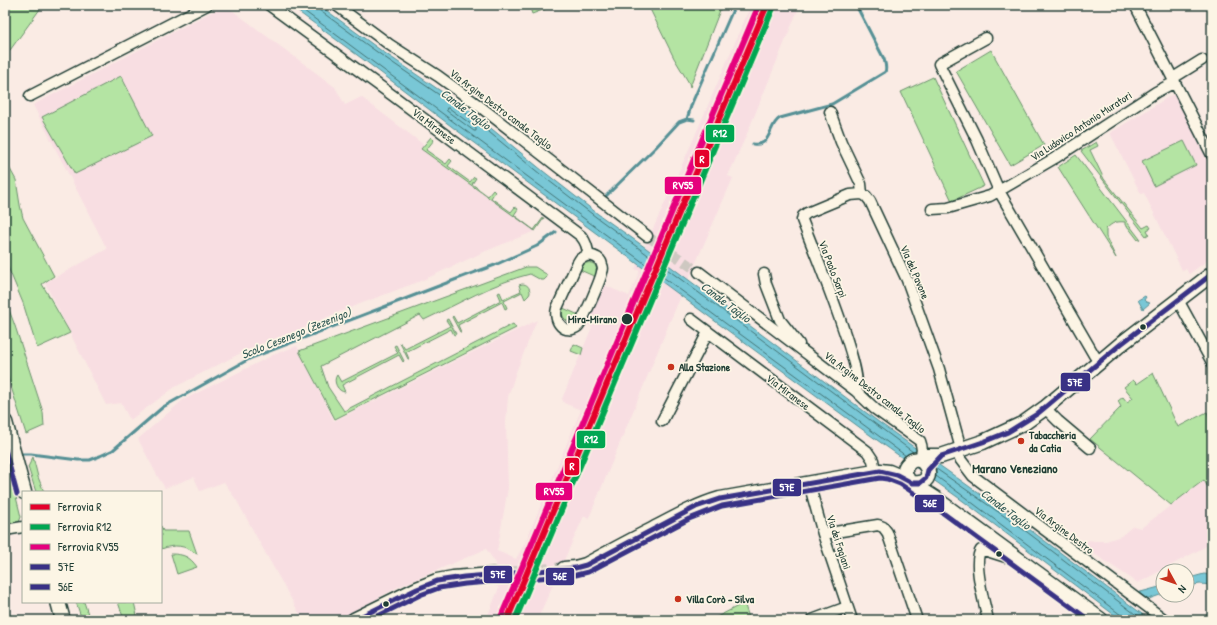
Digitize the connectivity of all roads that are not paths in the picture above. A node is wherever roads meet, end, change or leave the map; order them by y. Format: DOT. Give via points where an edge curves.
graph roads {
  1 [pos="207,5"];
  2 [pos="269,5"];
  3 [pos="336,5"];
  4 [pos="1136,5"];
  5 [pos="986,38"];
  6 [pos="1202,60"];
  7 [pos="1174,80"];
  8 [pos="30,96"];
  9 [pos="830,112"];
  10 [pos="1212,155"];
  11 [pos="999,191"];
  12 [pos="862,194"];
  13 [pos="932,209"];
  14 [pos="647,236"];
  15 [pos="588,255"];
  16 [pos="699,272"];
  17 [pos="764,274"];
  18 [pos="1212,274"];
  19 [pos="1178,300"];
  20 [pos="691,319"];
  21 [pos="708,332"];
  22 [pos="800,349"];
  23 [pos="1099,362"];
  24 [pos="1212,362"];
  25 [pos="856,392"];
  26 [pos="1045,408"];
  27 [pos="662,421"];
  28 [pos="5,422"];
  29 [pos="1090,448"];
  30 [pos="959,450"];
  31 [pos="877,471"];
  32 [pos="919,473"];
  33 [pos="809,483"];
  34 [pos="24,491"];
  35 [pos="22,527"];
  36 [pos="5,530"];
  37 [pos="823,534"];
  38 [pos="1011,555"];
  39 [pos="564,569"];
  40 [pos="493,575"];
  41 [pos="58,603"];
  42 [pos="847,607"];
  43 [pos="63,620"];
  44 [pos="354,620"];
  45 [pos="812,620"];
  46 [pos="852,620"];
  47 [pos="917,620"];
  48 [pos="988,620"];
  49 [pos="1101,620"];
  50 [pos="1165,620"];
  1 -- 8 [label="street"];
  2 -- 15 [label="street, Via Miranese" via="581,236 586,242"];
  3 -- 14 [label="street, Via Argine Destro canale Taglio" via="478,105"];
  4 -- 7 [label="street"];
  5 -- 11 [label="street" via="939,64"];
  6 -- 7 [label="street, Via Ludovico Antonio Muratori"];
  7 -- 10 [label="street"];
  7 -- 11 [label="street, Via Ludovico Antonio Muratori" via="1055,158"];
  9 -- 12 [label="street, Via del Pavone" via="861,184"];
  11 -- 13 [label="street, Via Ludovico Antonio Muratori" via="948,208"];
  11 -- 23 [label="street"];
  12 -- 25 [label="street, Via Paolo Sarpi" via="850,195 807,213 802,220 851,354"];
  12 -- 30 [label="street, Via del Pavone" via="870,200 907,280 939,369"];
  15 -- 15 [label="street" via="577,264 557,308 557,321 568,329 580,323 601,276 601,263 596,257"];
  16 -- 22 [label="street, Via Argine Destro canale Taglio"];
  17 -- 22 [label="street, Via Argine Destro canale Taglio" via="780,320 800,345"];
  18 -- 19 [label="main road"];
  19 -- 23 [label="main road"];
  19 -- 24 [label="street"];
  20 -- 21 [label="street, Via Miranese"];
  21 -- 27 [label="street"];
  21 -- 31 [label="street, Via Miranese" via="867,451"];
  22 -- 25 [label="street, Via Argine Destro canale Taglio"];
  23 -- 26 [label="main road"];
  25 -- 32 [label="street, Via Argine Destro canale Taglio" via="920,441"];
  26 -- 29 [label="street"];
  26 -- 30 [label="main road" via="1008,432"];
  28 -- 34 [label="main road"];
  30 -- 32 [label="main road" via="941,456"];
  30 -- 50 [label="street, Via Argine Destro" via="960,459 973,476"];
  31 -- 32 [label="main road"];
  31 -- 33 [label="main road"];
  32 -- 38 [label="main road"];
  33 -- 37 [label="street, Via dei Fagiani"];
  33 -- 39 [label="main road" via="720,499 696,507 586,565"];
  35 -- 36 [label="street"];
  37 -- 42 [label="street, Via dei Fagiani"];
  37 -- 47 [label="street" via="878,525 883,527 887,532"];
  38 -- 48 [label="street" via="1006,557 984,550 979,553 978,568"];
  38 -- 49 [label="main road"];
  40 -- 44 [label="main road" via="437,581"];
  41 -- 43 [label="main road"];
  42 -- 45 [label="street"];
  42 -- 46 [label="street, Via dei Fagiani"];
}
